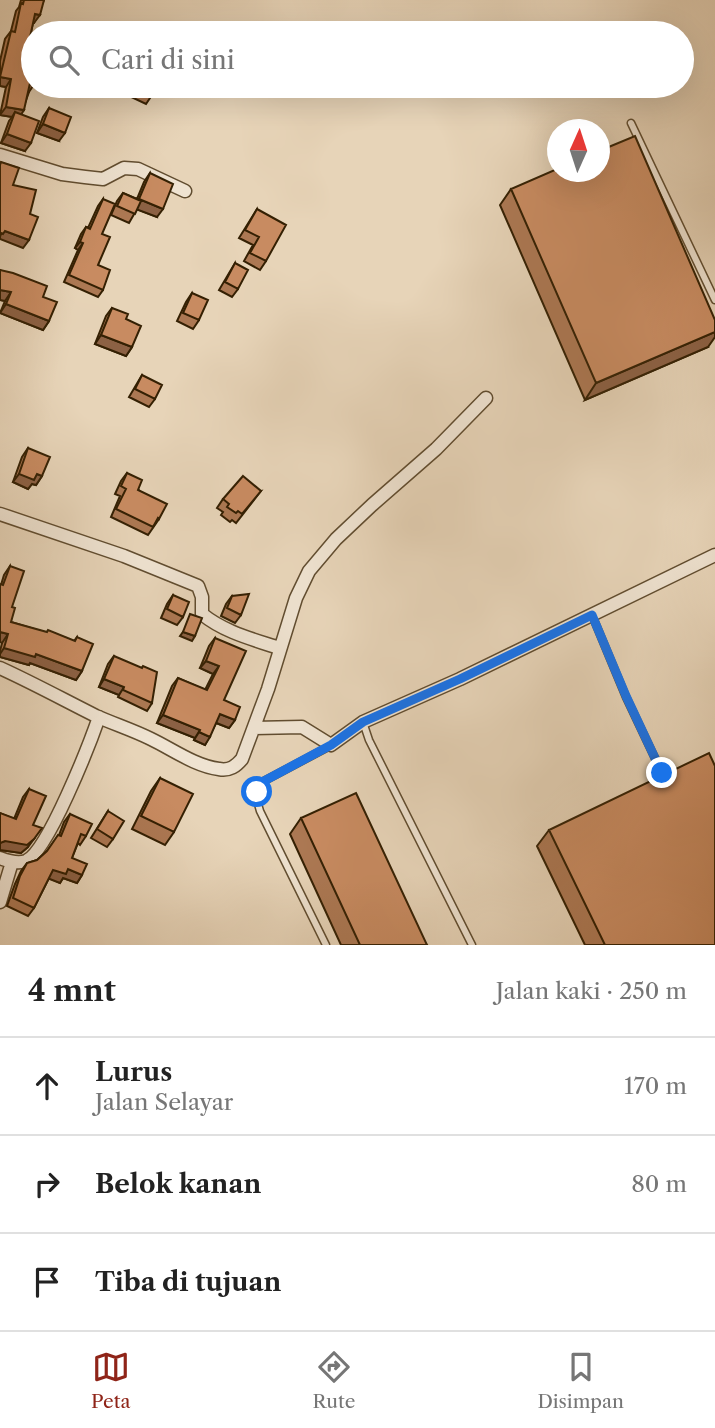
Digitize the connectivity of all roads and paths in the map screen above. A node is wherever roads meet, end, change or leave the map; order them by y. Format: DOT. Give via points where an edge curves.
graph roads {
  1 [pos="631,123"];
  2 [pos="0,155"];
  3 [pos="185,191"];
  4 [pos="715,300"];
  5 [pos="486,398"];
  6 [pos="0,514"];
  7 [pos="715,555"];
  8 [pos="592,615"];
  9 [pos="279,648"];
  10 [pos="0,668"];
  11 [pos="99,717"];
  12 [pos="363,722"];
  13 [pos="254,728"];
  14 [pos="331,745"];
  15 [pos="662,773"];
  16 [pos="6,860"];
  17 [pos="0,902"];
  18 [pos="326,945"];
  19 [pos="472,945"];
  1 -- 4 [label="lane"];
  2 -- 3 [label="street" via="85,177 103,178 124,168 138,169"];
  5 -- 9 [label="street" via="317,560 296,598"];
  6 -- 9 [label="street" via="198,586 202,614 212,622"];
  7 -- 8 [label="street"];
  8 -- 12 [label="street"];
  8 -- 15 [label="lane"];
  9 -- 13 [label="street"];
  10 -- 11 [label="street"];
  11 -- 13 [label="street" via="220,769 230,769 242,759"];
  11 -- 16 [label="street" via="71,789 38,849 25,862"];
  12 -- 14 [label="street"];
  12 -- 19 [label="lane"];
  13 -- 14 [label="street" via="302,727"];
  14 -- 18 [label="lane" via="264,781 257,792 257,802"];
  16 -- 17 [label="street"];
}
